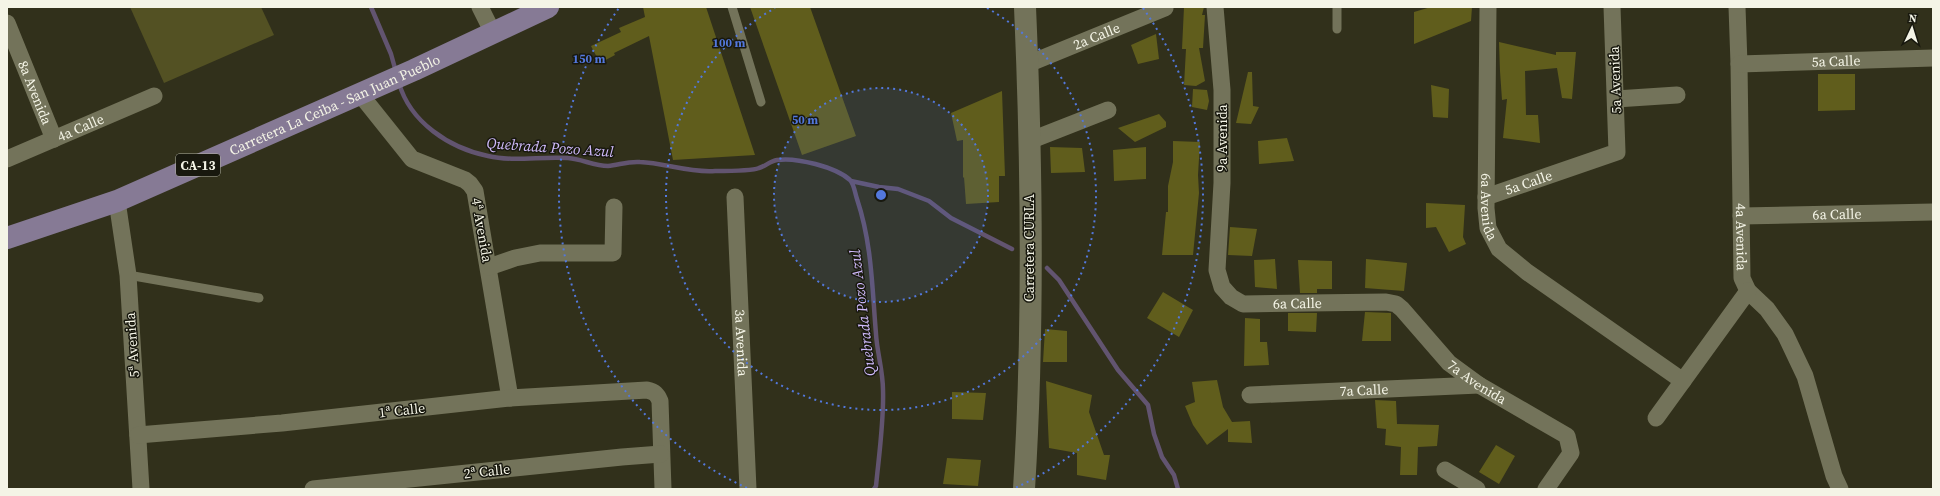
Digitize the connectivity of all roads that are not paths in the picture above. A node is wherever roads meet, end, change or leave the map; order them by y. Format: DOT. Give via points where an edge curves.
graph roads {
  1 [pos="480,7"];
  2 [pos="548,7"];
  3 [pos="732,7"];
  4 [pos="1025,7"];
  5 [pos="1215,7"];
  6 [pos="1337,7"];
  7 [pos="1488,7"];
  8 [pos="1612,7"];
  9 [pos="1737,7"];
  10 [pos="1165,8"];
  11 [pos="7,23"];
  12 [pos="1337,29"];
  13 [pos="493,32"];
  14 [pos="1933,58"];
  15 [pos="1028,64"];
  16 [pos="1740,64"];
  17 [pos="360,94"];
  18 [pos="1677,95"];
  19 [pos="154,96"];
  20 [pos="1616,99"];
  21 [pos="761,102"];
  22 [pos="1108,110"];
  23 [pos="54,139"];
  24 [pos="1029,141"];
  25 [pos="1617,152"];
  26 [pos="7,159"];
  27 [pos="735,197"];
  28 [pos="1486,197"];
  29 [pos="117,201"];
  30 [pos="614,207"];
  31 [pos="1933,212"];
  32 [pos="1741,216"];
  33 [pos="7,238"];
  34 [pos="489,267"];
  35 [pos="1217,270"];
  36 [pos="128,275"];
  37 [pos="1748,290"];
  38 [pos="259,298"];
  39 [pos="1396,304"];
  40 [pos="1683,381"];
  41 [pos="1479,385"];
  42 [pos="1250,395"];
  43 [pos="510,398"];
  44 [pos="1656,418"];
  45 [pos="138,435"];
  46 [pos="661,454"];
  47 [pos="1445,470"];
  48 [pos="141,489"];
  49 [pos="313,489"];
  50 [pos="663,489"];
  51 [pos="748,489"];
  52 [pos="1024,489"];
  53 [pos="1477,489"];
  54 [pos="1546,489"];
  55 [pos="1840,489"];
  1 -- 13 [label="street"];
  2 -- 13 [label="main road, Carretera La Ceiba - San Juan Pueblo / CA-13"];
  3 -- 21 [label="lane"];
  4 -- 15 [label="main road, Carretera CURLA"];
  5 -- 35 [label="street, 9a Avenida" via="1222,90 1222,182"];
  6 -- 12 [label="lane"];
  7 -- 28 [label="street, 6a Avenida"];
  8 -- 20 [label="street, 5a Avenida"];
  9 -- 16 [label="street, 4a Avenida"];
  10 -- 15 [label="street, 2a Calle"];
  11 -- 23 [label="street, 8a Avenida"];
  13 -- 17 [label="main road, Carretera La Ceiba - San Juan Pueblo / CA-13"];
  14 -- 16 [label="street, 5a Calle"];
  15 -- 24 [label="main road, Carretera CURLA"];
  16 -- 32 [label="street, 4a Avenida"];
  17 -- 29 [label="main road, Carretera La Ceiba - San Juan Pueblo / CA-13"];
  17 -- 34 [label="street, 4ª Avenida" via="412,159 470,184 475,191"];
  18 -- 20 [label="street"];
  19 -- 23 [label="street, 4a Calle"];
  20 -- 25 [label="street, 5a Avenida"];
  22 -- 24 [label="street"];
  23 -- 26 [label="street, 4a Calle"];
  24 -- 52 [label="main road, Carretera CURLA" via="1028,426"];
  25 -- 28 [label="street, 5a Calle"];
  27 -- 51 [label="street, 3a Avenida"];
  28 -- 40 [label="street, 6a Avenida" via="1488,228 1499,249 1527,272"];
  29 -- 33 [label="main road, Carretera La Ceiba - San Juan Pueblo / CA-13"];
  29 -- 36 [label="street, 5ª Avenida"];
  30 -- 34 [label="street" via="614,253 540,253"];
  31 -- 32 [label="street, 6a Calle"];
  32 -- 37 [label="street, 4a Avenida" via="1742,278"];
  34 -- 43 [label="street, 4ª Avenida"];
  35 -- 39 [label="street, 6a Calle" via="1222,287 1231,297 1243,304"];
  36 -- 38 [label="lane"];
  36 -- 45 [label="street, 5ª Avenida"];
  37 -- 40 [label="street"];
  37 -- 55 [label="street, 4a Avenida" via="1767,309 1785,334 1805,376"];
  39 -- 41 [label="street, 7a Avenida" via="1449,363"];
  40 -- 44 [label="street"];
  41 -- 42 [label="street, 7a Calle"];
  41 -- 54 [label="street, 7a Avenida" via="1567,436 1571,453"];
  43 -- 45 [label="street, 1ª Calle" via="282,423"];
  43 -- 46 [label="street, 1ª Calle" via="647,390 654,392 660,401"];
  45 -- 48 [label="street, 5ª Avenida"];
  46 -- 49 [label="street, 2ª Calle"];
  46 -- 50 [label="street"];
  47 -- 53 [label="street"];
}
